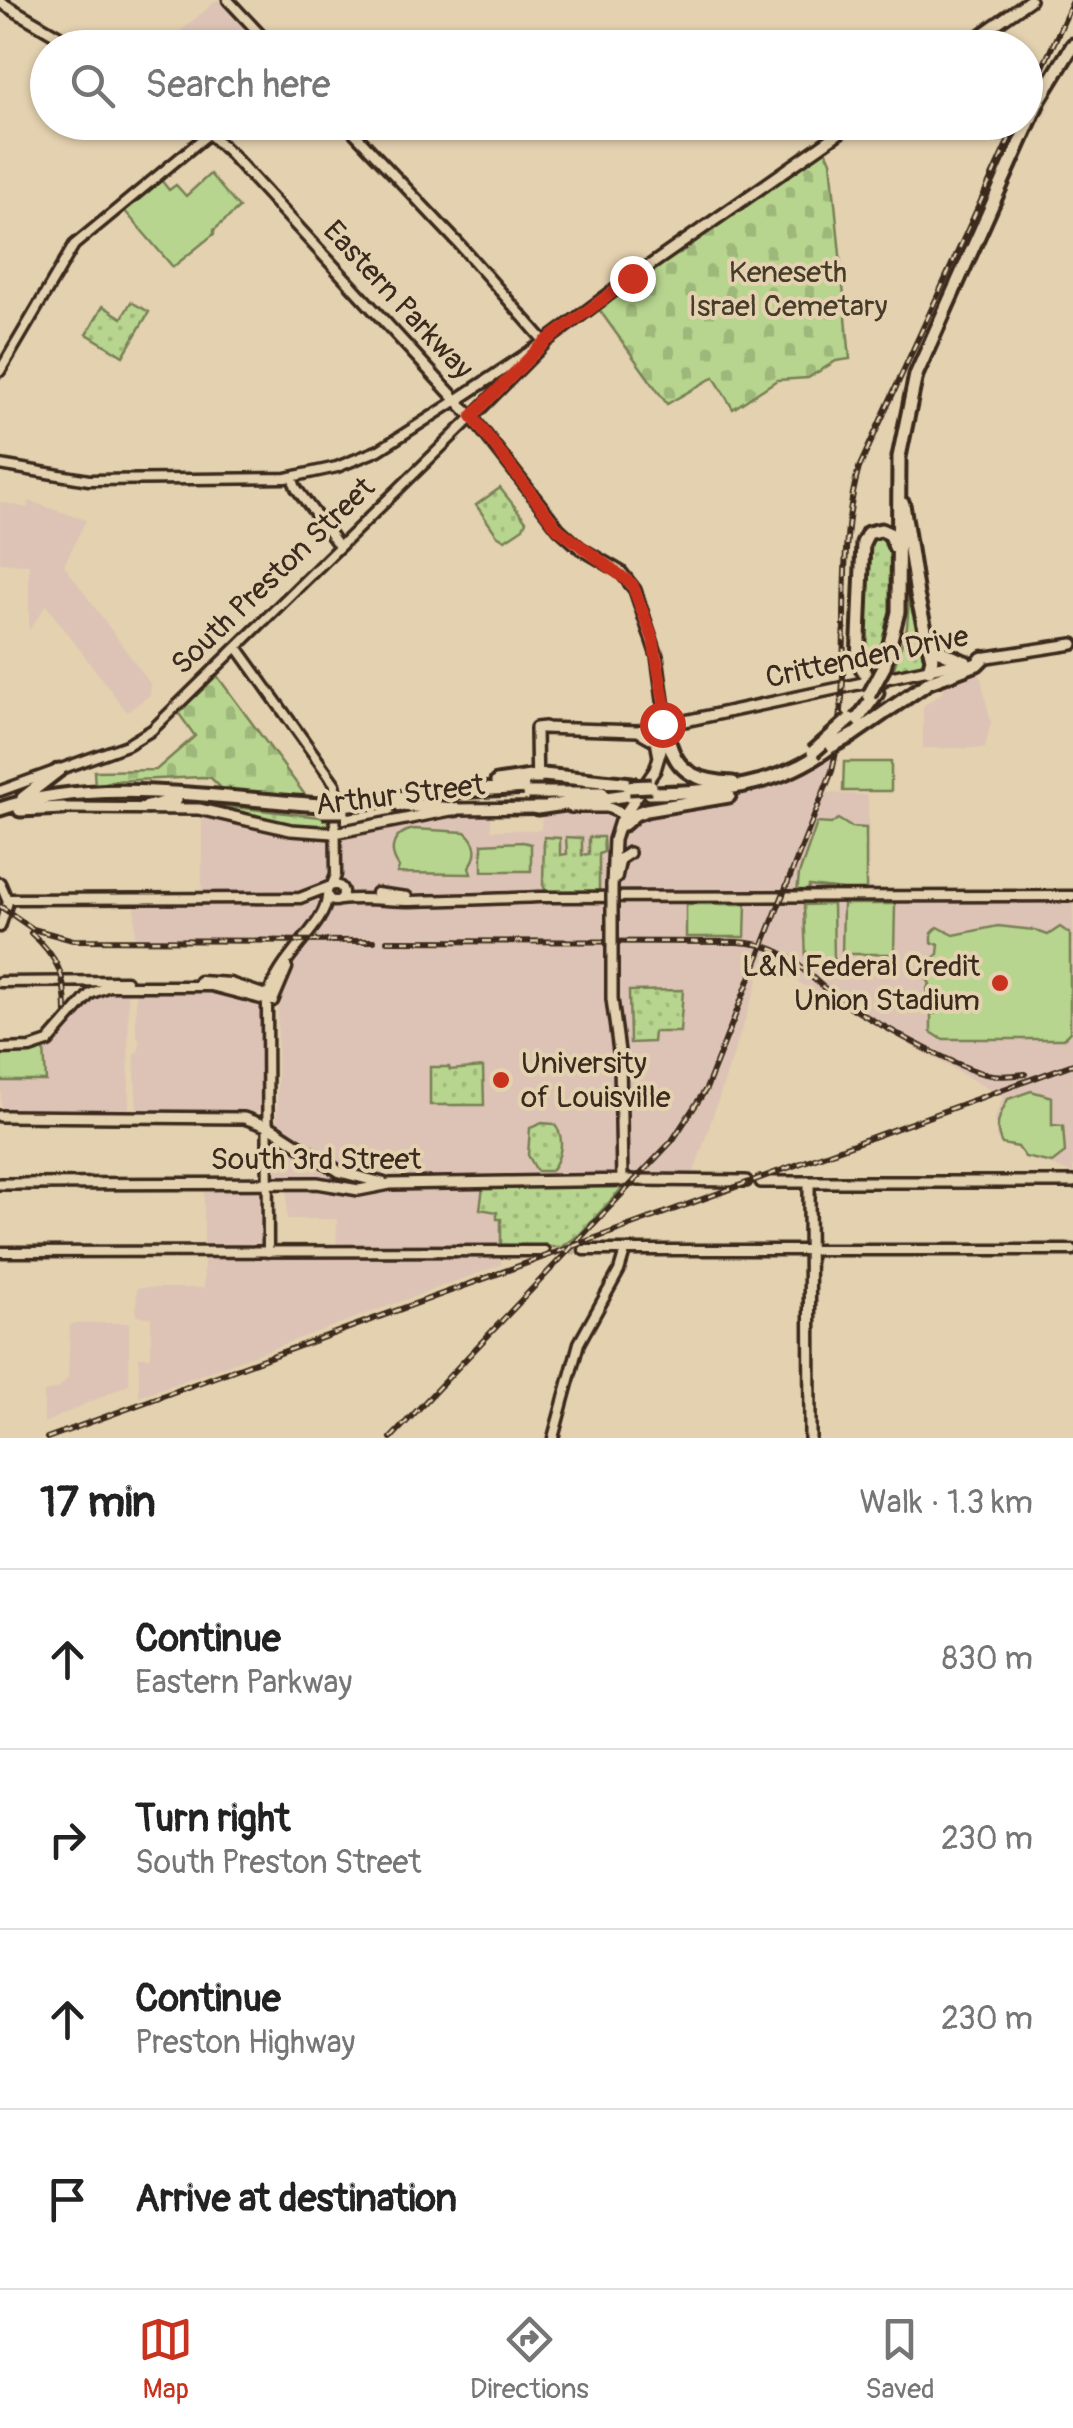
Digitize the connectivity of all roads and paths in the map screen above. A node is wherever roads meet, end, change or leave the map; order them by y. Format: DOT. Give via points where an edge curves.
graph roads {
  1 [pos="228,0"];
  2 [pos="1030,0"];
  3 [pos="0,2"];
  4 [pos="48,30"];
  5 [pos="256,30"];
  6 [pos="988,30"];
  7 [pos="1073,45"];
  8 [pos="1073,58"];
  9 [pos="1043,95"];
  10 [pos="1043,110"];
  11 [pos="202,140"];
  12 [pos="215,140"];
  13 [pos="361,140"];
  14 [pos="829,140"];
  15 [pos="1021,140"];
  16 [pos="1029,140"];
  17 [pos="545,342"];
  18 [pos="0,371"];
  19 [pos="457,400"];
  20 [pos="472,416"];
  21 [pos="908,421"];
  22 [pos="905,440"];
  23 [pos="0,465"];
  24 [pos="292,477"];
  25 [pos="903,504"];
  26 [pos="339,546"];
  27 [pos="900,574"];
  28 [pos="920,606"];
  29 [pos="1073,644"];
  30 [pos="237,647"];
  31 [pos="983,658"];
  32 [pos="964,662"];
  33 [pos="888,666"];
  34 [pos="929,670"];
  35 [pos="876,689"];
  36 [pos="668,704"];
  37 [pos="696,719"];
  38 [pos="669,724"];
  39 [pos="654,725"];
  40 [pos="539,728"];
  41 [pos="851,728"];
  42 [pos="555,730"];
  43 [pos="638,731"];
  44 [pos="670,745"];
  45 [pos="537,750"];
  46 [pos="813,756"];
  47 [pos="657,764"];
  48 [pos="59,770"];
  49 [pos="329,772"];
  50 [pos="537,775"];
  51 [pos="733,782"];
  52 [pos="750,786"];
  53 [pos="655,789"];
  54 [pos="470,790"];
  55 [pos="528,790"];
  56 [pos="0,791"];
  57 [pos="628,791"];
  58 [pos="176,800"];
  59 [pos="400,805"];
  60 [pos="147,807"];
  61 [pos="10,808"];
  62 [pos="63,808"];
  63 [pos="323,808"];
  64 [pos="342,808"];
  65 [pos="537,808"];
  66 [pos="456,809"];
  67 [pos="0,817"];
  68 [pos="622,820"];
  69 [pos="322,832"];
  70 [pos="334,833"];
  71 [pos="629,853"];
  72 [pos="0,883"];
  73 [pos="614,884"];
  74 [pos="336,894"];
  75 [pos="1073,896"];
  76 [pos="8,898"];
  77 [pos="0,928"];
  78 [pos="0,982"];
  79 [pos="270,999"];
  80 [pos="0,1049"];
  81 [pos="0,1116"];
  82 [pos="270,1127"];
  83 [pos="364,1180"];
  84 [pos="631,1180"];
  85 [pos="746,1182"];
  86 [pos="761,1182"];
  87 [pos="810,1182"];
  88 [pos="1073,1182"];
  89 [pos="0,1184"];
  90 [pos="270,1184"];
  91 [pos="390,1184"];
  92 [pos="357,1189"];
  93 [pos="544,1250"];
  94 [pos="584,1250"];
  95 [pos="809,1250"];
  96 [pos="1073,1250"];
  97 [pos="625,1251"];
  98 [pos="0,1252"];
  99 [pos="271,1252"];
  100 [pos="808,1436"];
  101 [pos="553,1438"];
  1 -- 5 [label="main road"];
  2 -- 6 [label="main road"];
  3 -- 4 [label="main road"];
  7 -- 9 [label="highway"];
  8 -- 10 [label="highway"];
  11 -- 18 [label="main road" via="74,245"];
  12 -- 19 [label="main road, Eastern Parkway"];
  13 -- 17 [label="main road"];
  14 -- 17 [label="main road"];
  15 -- 21 [label="highway" via="934,329"];
  16 -- 21 [label="highway" via="940,333"];
  17 -- 19 [label="main road"];
  17 -- 20 [label="main road, South Preston Street"];
  19 -- 20 [label="main road, Eastern Parkway"];
  19 -- 24 [label="main road" via="379,450"];
  20 -- 26 [label="main road, South Preston Street"];
  20 -- 36 [label="main road, Eastern Parkway" via="558,529 632,584"];
  21 -- 22 [label="highway"];
  22 -- 25 [label="highway"];
  22 -- 27 [label="highway" via="897,506"];
  23 -- 24 [label="main road" via="89,480"];
  24 -- 26 [label="main road"];
  25 -- 28 [label="highway"];
  25 -- 33 [label="highway" via="904,620"];
  26 -- 30 [label="main road, South Preston Street"];
  27 -- 33 [label="highway"];
  27 -- 35 [label="highway" via="890,534 868,534 858,661"];
  28 -- 32 [label="highway" via="936,648"];
  28 -- 34 [label="highway"];
  29 -- 31 [label="main road, Crittenden Drive"];
  30 -- 48 [label="main road, South Preston Street" via="145,735"];
  30 -- 49 [label="main road"];
  31 -- 32 [label="main road, Crittenden Drive"];
  31 -- 41 [label="highway"];
  32 -- 34 [label="main road, Crittenden Drive"];
  33 -- 35 [label="highway, bridge"];
  34 -- 35 [label="main road, Crittenden Drive"];
  35 -- 37 [label="main road, Crittenden Drive"];
  35 -- 41 [label="highway"];
  36 -- 37 [label="main road" via="678,716"];
  36 -- 38 [label="main road, Eastern Parkway"];
  36 -- 39 [label="main road"];
  37 -- 38 [label="main road, Crittenden Drive"];
  38 -- 39 [label="main road, Crittenden Drive"];
  38 -- 43 [label="main road, Crittenden Drive"];
  38 -- 44 [label="main road, Eastern Parkway"];
  38 -- 47 [label="main road, Eastern Parkway"];
  39 -- 40 [label="main road, Crittenden Drive"];
  40 -- 42 [label="main road, Crittenden Drive"];
  40 -- 45 [label="main road"];
  41 -- 46 [label="highway, bridge"];
  41 -- 46 [label="highway, bridge"];
  42 -- 43 [label="main road, Crittenden Drive"];
  42 -- 45 [label="main road"];
  43 -- 47 [label="main road" via="656,742"];
  44 -- 51 [label="highway" via="689,773"];
  44 -- 68 [label="main road, Eastern Parkway" via="662,767"];
  45 -- 50 [label="main road"];
  46 -- 51 [label="highway"];
  46 -- 52 [label="highway" via="786,775"];
  47 -- 68 [label="main road, Eastern Parkway"];
  48 -- 56 [label="main road, South Preston Street"];
  48 -- 61 [label="highway"];
  49 -- 69 [label="main road" via="330,822"];
  49 -- 70 [label="main road"];
  50 -- 54 [label="highway"];
  50 -- 57 [label="highway"];
  50 -- 65 [label="main road"];
  51 -- 53 [label="highway"];
  52 -- 53 [label="highway"];
  52 -- 68 [label="highway"];
  53 -- 57 [label="highway"];
  54 -- 55 [label="highway"];
  54 -- 64 [label="highway"];
  55 -- 57 [label="highway, bridge"];
  55 -- 59 [label="highway"];
  57 -- 65 [label="highway"];
  58 -- 60 [label="highway"];
  58 -- 61 [label="highway"];
  58 -- 63 [label="highway"];
  59 -- 64 [label="highway"];
  59 -- 66 [label="highway"];
  60 -- 62 [label="main road, Arthur Street"];
  60 -- 69 [label="main road, Arthur Street" via="199,809"];
  61 -- 62 [label="highway"];
  61 -- 63 [label="highway" via="64,794 149,793"];
  61 -- 67 [label="highway"];
  63 -- 64 [label="highway, bridge"];
  65 -- 66 [label="main road, Arthur Street"];
  65 -- 68 [label="main road, Arthur Street" via="607,807"];
  66 -- 70 [label="main road, Arthur Street"];
  68 -- 73 [label="main road, Eastern Parkway"];
  68 -- 73 [label="main road, Eastern Parkway" via="614,840"];
  69 -- 70 [label="main road, Arthur Street"];
  70 -- 74 [label="main road"];
  71 -- 73 [label="main road" via="621,858"];
  72 -- 76 [label="main road"];
  73 -- 84 [label="main road, Eastern Parkway, bridge" via="614,998"];
  74 -- 75 [label="main road" via="475,900"];
  74 -- 76 [label="main road"];
  74 -- 79 [label="main road"];
  74 -- 79 [label="main road" via="277,973"];
  76 -- 77 [label="main road"];
  78 -- 79 [label="main road" via="214,981"];
  79 -- 80 [label="main road" via="221,987 109,986 93,992 42,1045"];
  79 -- 82 [label="main road"];
  81 -- 82 [label="main road" via="232,1116"];
  82 -- 83 [label="main road" via="335,1170"];
  82 -- 90 [label="main road"];
  83 -- 91 [label="main road"];
  83 -- 92 [label="main road"];
  84 -- 85 [label="main road, South 3rd Street"];
  84 -- 91 [label="main road, South 3rd Street"];
  86 -- 87 [label="main road"];
  87 -- 88 [label="main road"];
  87 -- 95 [label="main road"];
  89 -- 90 [label="main road, South 3rd Street"];
  90 -- 92 [label="main road, South 3rd Street"];
  90 -- 99 [label="main road"];
  91 -- 92 [label="main road, South 3rd Street"];
  93 -- 99 [label="main road"];
  94 -- 97 [label="main road"];
  95 -- 96 [label="main road"];
  95 -- 97 [label="main road"];
  95 -- 100 [label="main road"];
  97 -- 101 [label="main road" via="579,1342"];
  98 -- 99 [label="main road"];
}
